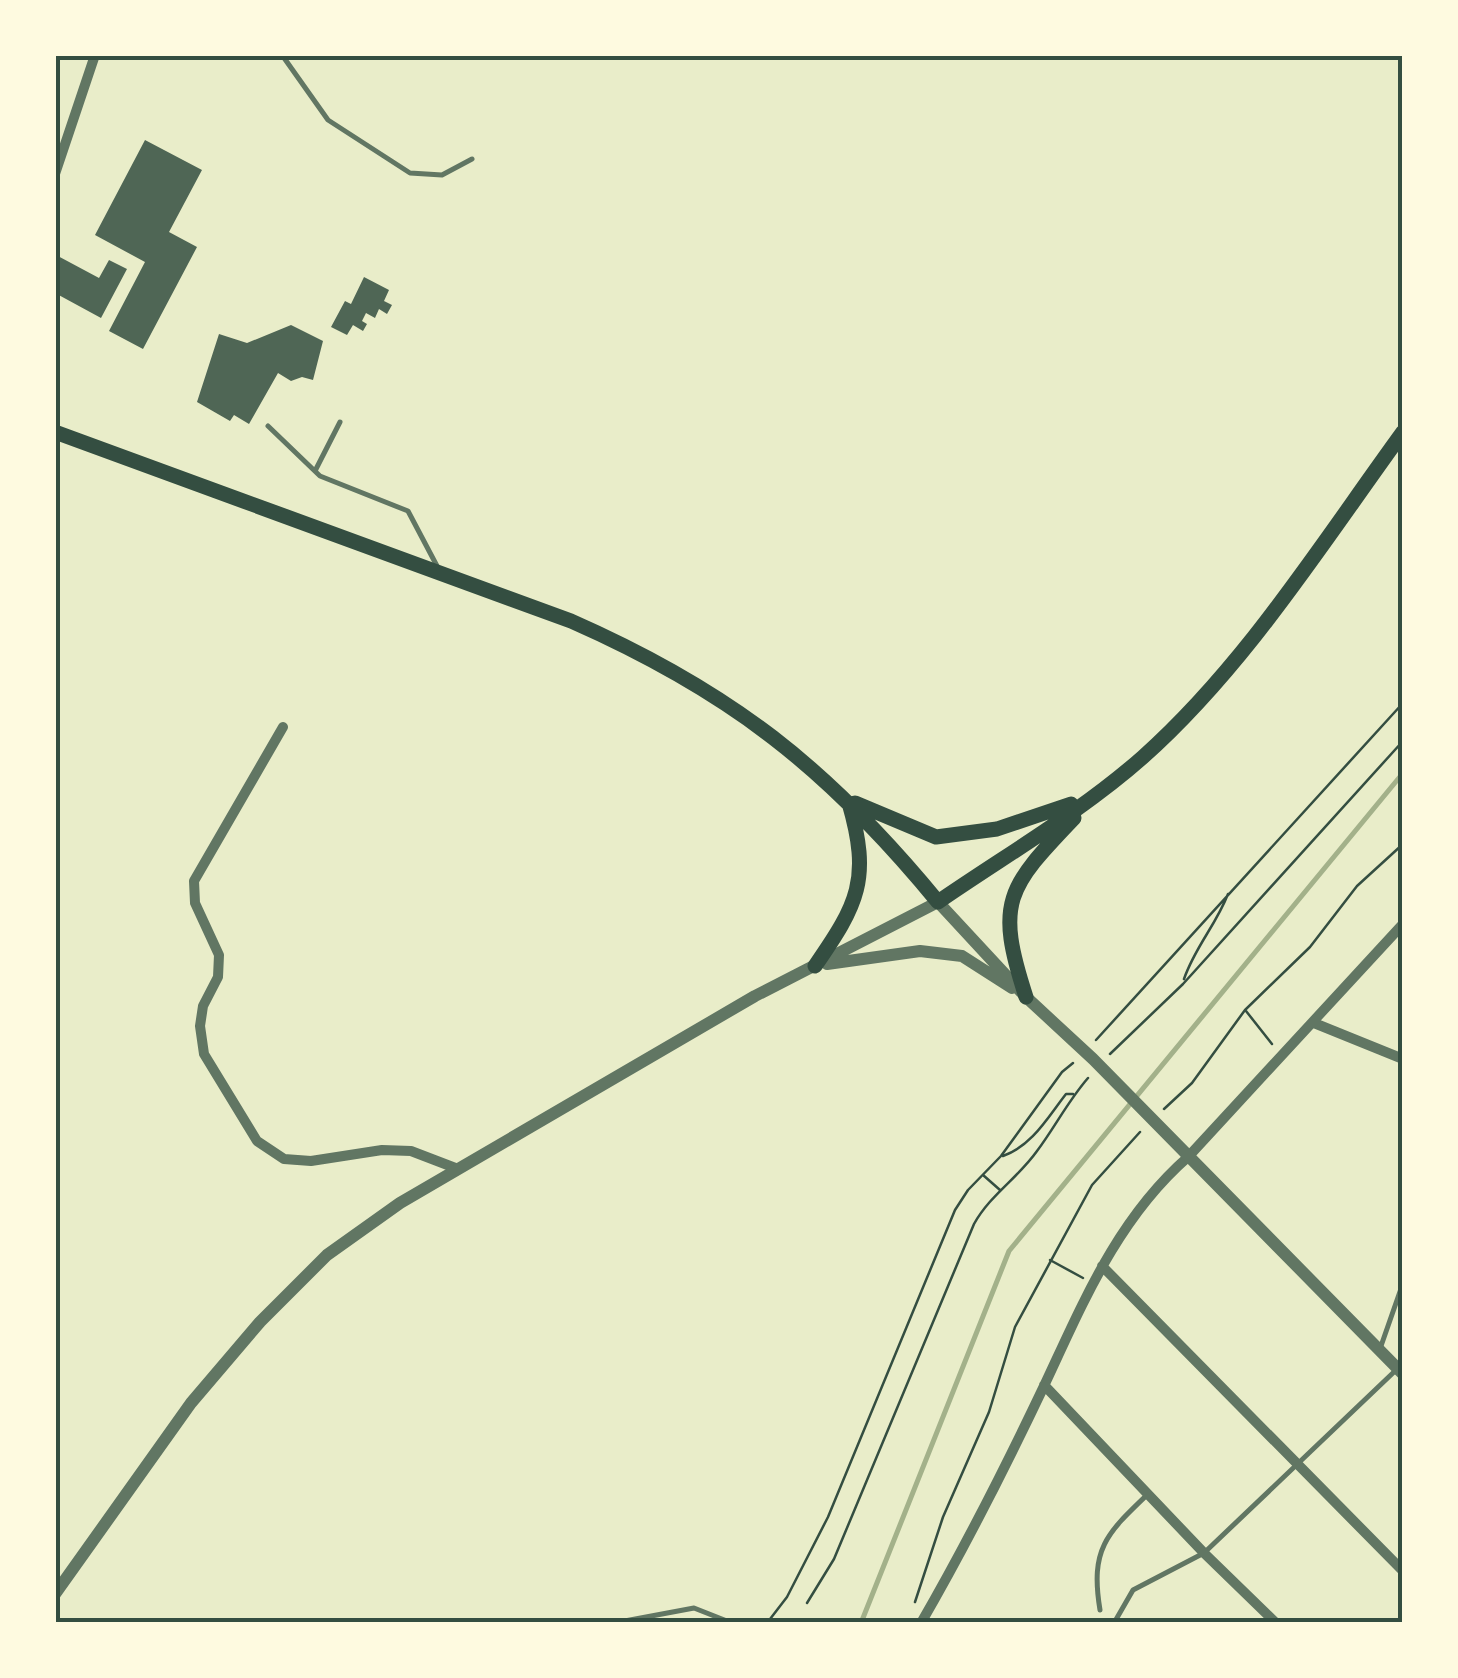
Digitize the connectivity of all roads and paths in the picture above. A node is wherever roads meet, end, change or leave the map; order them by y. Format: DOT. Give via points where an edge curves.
graph roads {
  1 [pos="95,55"];
  2 [pos="282,55"];
  3 [pos="472,160"];
  4 [pos="55,174"];
  5 [pos="340,422"];
  6 [pos="268,426"];
  7 [pos="55,432"];
  8 [pos="1403,432"];
  9 [pos="316,471"];
  10 [pos="441,573"];
  11 [pos="1403,703"];
  12 [pos="283,727"];
  13 [pos="1403,742"];
  14 [pos="1094,797"];
  15 [pos="848,799"];
  16 [pos="1403,844"];
  17 [pos="1229,892"];
  18 [pos="938,902"];
  19 [pos="1403,924"];
  20 [pos="815,966"];
  21 [pos="1182,984"];
  22 [pos="1026,997"];
  23 [pos="1245,1010"];
  24 [pos="1314,1023"];
  25 [pos="1109,1055"];
  26 [pos="1283,1056"];
  27 [pos="1403,1059"];
  28 [pos="1092,1060"];
  29 [pos="1074,1093"];
  30 [pos="1164,1109"];
  31 [pos="1150,1123"];
  32 [pos="1001,1156"];
  33 [pos="1188,1157"];
  34 [pos="458,1169"];
  35 [pos="982,1174"];
  36 [pos="1000,1190"];
  37 [pos="1049,1260"];
  38 [pos="1102,1266"];
  39 [pos="1092,1283"];
  40 [pos="1403,1283"];
  41 [pos="1379,1351"];
  42 [pos="1400,1372"];
  43 [pos="1044,1386"];
  44 [pos="1295,1462"];
  45 [pos="1148,1494"];
  46 [pos="1204,1553"];
  47 [pos="1403,1571"];
  48 [pos="55,1594"];
  49 [pos="807,1603"];
  50 [pos="914,1606"];
  51 [pos="1100,1610"];
  52 [pos="614,1623"];
  53 [pos="732,1623"];
  54 [pos="768,1623"];
  55 [pos="921,1623"];
  56 [pos="1114,1623"];
  57 [pos="1276,1623"];
  1 -- 4 [label="street"];
  2 -- 3 [label="lane" via="328,120 410,173 442,175"];
  5 -- 9 [label="lane"];
  6 -- 9 [label="lane"];
  7 -- 10 [label="main road"];
  8 -- 14 [label="main road" via="1236,659 1184,718"];
  9 -- 10 [label="lane" via="408,512"];
  10 -- 15 [label="main road" via="571,620 692,680"];
  11 -- 17 [label="path"];
  12 -- 34 [label="street" via="194,881 196,903 220,955 200,1026 204,1054 257,1141 284,1159 411,1150"];
  13 -- 21 [label="path"];
  14 -- 15 [label="main road" via="998,829 936,836"];
  14 -- 18 [label="main road"];
  14 -- 22 [label="main road" via="1015,888 1010,948"];
  15 -- 18 [label="main road"];
  15 -- 20 [label="main road" via="862,863 857,891"];
  16 -- 23 [label="path" via="1375,866 1310,948"];
  17 -- 21 [label="path"];
  17 -- 28 [label="path"];
  18 -- 20 [label="street"];
  18 -- 22 [label="street"];
  19 -- 24 [label="street"];
  20 -- 22 [label="street" via="920,951 962,956"];
  20 -- 34 [label="street"];
  21 -- 25 [label="path"];
  22 -- 28 [label="street"];
  23 -- 26 [label="path"];
  23 -- 30 [label="path"];
  24 -- 26 [label="street"];
  24 -- 27 [label="street"];
  26 -- 33 [label="street"];
  28 -- 29 [label="path"];
  28 -- 32 [label="path" via="1062,1072"];
  28 -- 33 [label="street"];
  29 -- 32 [label="path" via="1066,1094 1028,1142"];
  29 -- 36 [label="path" via="1036,1154"];
  31 -- 37 [label="path" via="1092,1185"];
  32 -- 35 [label="path"];
  33 -- 38 [label="street" via="1150,1194"];
  33 -- 41 [label="street"];
  34 -- 48 [label="street" via="327,1255 260,1322 150,1456"];
  35 -- 36 [label="path"];
  35 -- 54 [label="path" via="956,1210 828,1517"];
  36 -- 49 [label="path" via="974,1224 834,1559"];
  37 -- 39 [label="path"];
  37 -- 50 [label="path" via="1015,1326"];
  38 -- 39 [label="street"];
  38 -- 44 [label="street"];
  39 -- 43 [label="street"];
  40 -- 41 [label="lane"];
  41 -- 42 [label="street"];
  42 -- 44 [label="lane"];
  43 -- 45 [label="street"];
  43 -- 55 [label="street"];
  44 -- 46 [label="lane"];
  44 -- 47 [label="street"];
  45 -- 46 [label="street"];
  45 -- 51 [label="lane" via="1110,1530 1100,1550"];
  46 -- 56 [label="lane" via="1134,1590"];
  46 -- 57 [label="street"];
  52 -- 53 [label="lane" via="694,1608"];
}
